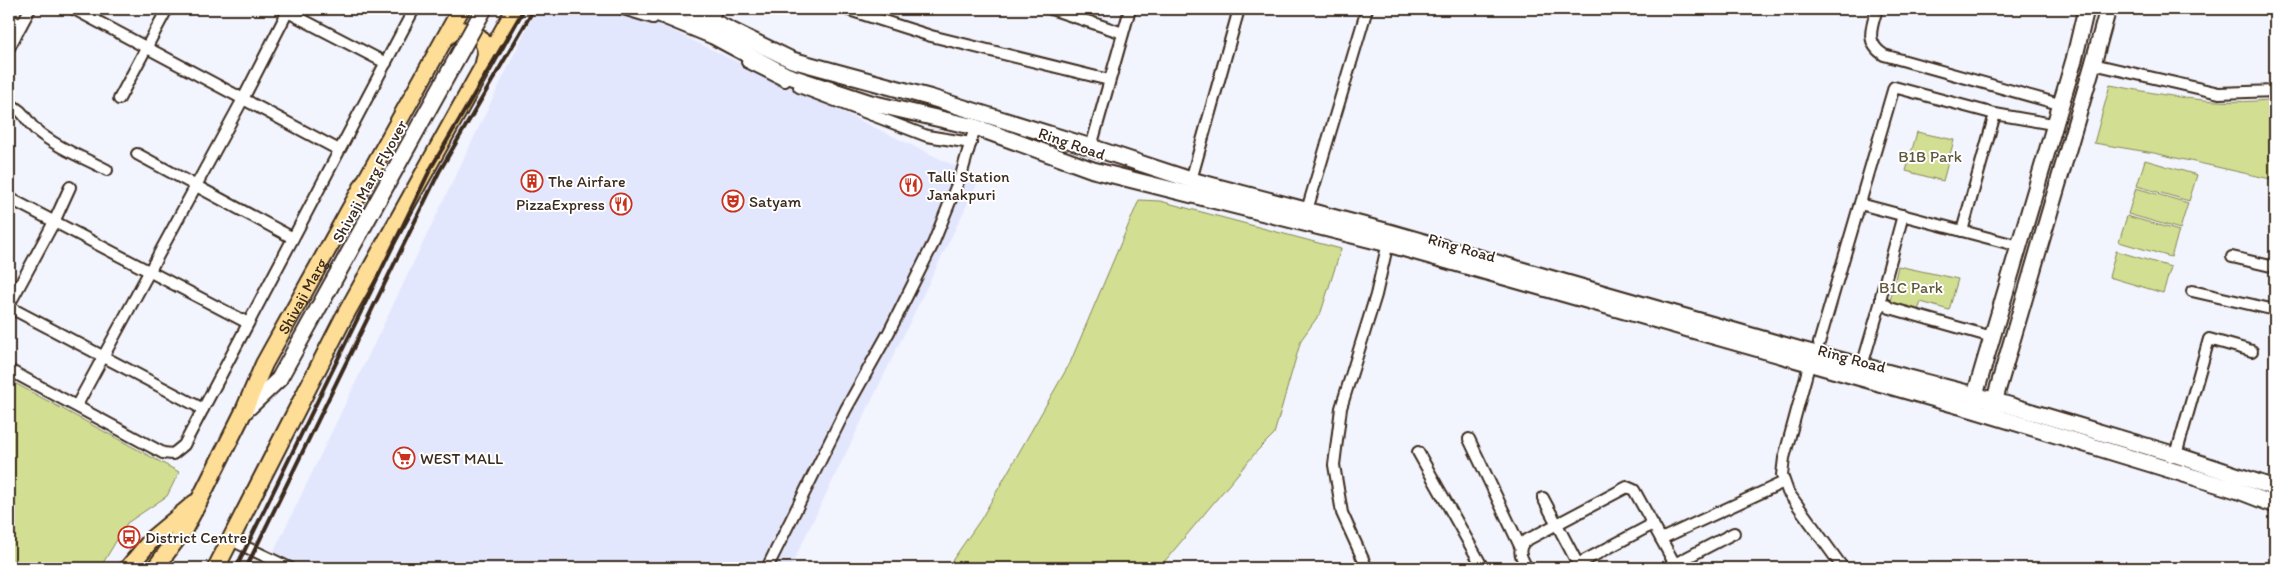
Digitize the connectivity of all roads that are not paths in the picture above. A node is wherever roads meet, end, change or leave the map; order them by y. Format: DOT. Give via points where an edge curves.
graph roads {
  1 [pos="30,9"];
  2 [pos="74,9"];
  3 [pos="167,9"];
  4 [pos="414,9"];
  5 [pos="461,9"];
  6 [pos="484,9"];
  7 [pos="515,9"];
  8 [pos="623,9"];
  9 [pos="647,9"];
  10 [pos="687,9"];
  11 [pos="846,9"];
  12 [pos="1050,9"];
  13 [pos="1130,9"];
  14 [pos="1239,9"];
  15 [pos="1367,9"];
  16 [pos="1876,9"];
  17 [pos="2086,9"];
  18 [pos="2108,9"];
  19 [pos="285,10"];
  20 [pos="714,14"];
  21 [pos="9,19"];
  22 [pos="21,25"];
  23 [pos="1123,33"];
  24 [pos="442,42"];
  25 [pos="146,47"];
  26 [pos="9,48"];
  27 [pos="386,62"];
  28 [pos="483,64"];
  29 [pos="2094,64"];
  30 [pos="1110,80"];
  31 [pos="2275,91"];
  32 [pos="119,99"];
  33 [pos="243,99"];
  34 [pos="9,104"];
  35 [pos="2059,104"];
  36 [pos="1995,114"];
  37 [pos="2053,124"];
  38 [pos="975,127"];
  39 [pos="971,143"];
  40 [pos="1091,147"];
  41 [pos="340,150"];
  42 [pos="137,154"];
  43 [pos="107,170"];
  44 [pos="1191,180"];
  45 [pos="196,185"];
  46 [pos="70,187"];
  47 [pos="9,198"];
  48 [pos="1860,204"];
  49 [pos="1308,210"];
  50 [pos="1903,215"];
  51 [pos="54,222"];
  52 [pos="1962,231"];
  53 [pos="293,238"];
  54 [pos="1389,238"];
  55 [pos="2019,246"];
  56 [pos="2232,257"];
  57 [pos="2275,268"];
  58 [pos="150,271"];
  59 [pos="2192,292"];
  60 [pos="1881,301"];
  61 [pos="9,306"];
  62 [pos="2275,310"];
  63 [pos="248,323"];
  64 [pos="1992,337"];
  65 [pos="2252,350"];
  66 [pos="1813,354"];
  67 [pos="103,357"];
  68 [pos="1862,366"];
  69 [pos="9,370"];
  70 [pos="1974,403"];
  71 [pos="77,405"];
  72 [pos="203,409"];
  73 [pos="1994,409"];
  74 [pos="243,413"];
  75 [pos="1469,439"];
  76 [pos="1418,452"];
  77 [pos="2176,456"];
  78 [pos="1784,482"];
  79 [pos="2275,488"];
  80 [pos="1543,498"];
  81 [pos="199,501"];
  82 [pos="2275,505"];
  83 [pos="1557,524"];
  84 [pos="1653,524"];
  85 [pos="1734,533"];
  86 [pos="1661,539"];
  87 [pos="231,540"];
  88 [pos="1520,546"];
  89 [pos="1579,566"];
  90 [pos="1673,567"];
  91 [pos="128,568"];
  92 [pos="155,568"];
  93 [pos="215,568"];
  94 [pos="290,568"];
  95 [pos="767,568"];
  96 [pos="1367,568"];
  97 [pos="1483,568"];
  98 [pos="1527,568"];
  99 [pos="1843,568"];
  1 -- 22 [label="street"];
  2 -- 25 [label="street"];
  3 -- 25 [label="street"];
  4 -- 27 [label="street"];
  5 -- 24 [label="main road, Shivaji Marg"];
  6 -- 74 [label="street, Shivaji Marg Flyover, bridge" via="279,379"];
  7 -- 28 [label="main road"];
  8 -- 39 [label="street" via="710,41 771,76 927,136"];
  9 -- 38 [label="street, Ring Road" via="713,36 786,75 871,103"];
  10 -- 20 [label="street, Ring Road"];
  11 -- 30 [label="street" via="931,36"];
  12 -- 23 [label="street"];
  13 -- 23 [label="street"];
  14 -- 44 [label="street"];
  15 -- 49 [label="street"];
  16 -- 35 [label="street" via="1870,31 1871,42 1884,55"];
  17 -- 35 [label="street"];
  18 -- 29 [label="street"];
  19 -- 27 [label="street"];
  19 -- 33 [label="street"];
  20 -- 40 [label="street, Ring Road" via="792,60 932,98"];
  21 -- 22 [label="street"];
  22 -- 26 [label="street"];
  23 -- 30 [label="street"];
  24 -- 28 [label="main road" via="458,30 477,34 485,45"];
  24 -- 74 [label="main road, Shivaji Marg" via="264,364"];
  25 -- 32 [label="street"];
  25 -- 33 [label="street"];
  27 -- 41 [label="street"];
  28 -- 87 [label="main road" via="343,319"];
  29 -- 31 [label="street" via="2219,93"];
  29 -- 73 [label="street"];
  30 -- 40 [label="street"];
  33 -- 41 [label="street"];
  33 -- 45 [label="street"];
  34 -- 43 [label="street" via="23,112 43,135"];
  35 -- 37 [label="street"];
  36 -- 37 [label="street"];
  36 -- 48 [label="street" via="1894,87"];
  36 -- 52 [label="street"];
  37 -- 55 [label="street"];
  38 -- 39 [label="street"];
  38 -- 54 [label="street, Ring Road" via="1093,170"];
  39 -- 95 [label="street" via="933,244"];
  40 -- 44 [label="street, Ring Road"];
  41 -- 53 [label="street"];
  42 -- 45 [label="street"];
  44 -- 49 [label="street, Ring Road"];
  45 -- 53 [label="street"];
  45 -- 58 [label="street"];
  46 -- 51 [label="street"];
  47 -- 51 [label="street"];
  48 -- 50 [label="street"];
  48 -- 66 [label="street"];
  49 -- 54 [label="street, Ring Road"];
  50 -- 52 [label="street"];
  50 -- 60 [label="street"];
  51 -- 58 [label="street"];
  51 -- 61 [label="street"];
  52 -- 55 [label="street"];
  53 -- 63 [label="street"];
  54 -- 66 [label="street, Ring Road"];
  54 -- 96 [label="street" via="1376,295 1341,408 1334,465 1342,513"];
  55 -- 64 [label="street"];
  56 -- 57 [label="street"];
  58 -- 63 [label="street"];
  58 -- 67 [label="street"];
  59 -- 62 [label="street"];
  60 -- 64 [label="street" via="1890,308"];
  60 -- 68 [label="street"];
  61 -- 67 [label="street"];
  63 -- 72 [label="street"];
  64 -- 70 [label="street"];
  65 -- 77 [label="street" via="2209,339"];
  66 -- 68 [label="street, Ring Road"];
  66 -- 70 [label="street, Ring Road"];
  66 -- 78 [label="street" via="1784,458"];
  67 -- 71 [label="street"];
  67 -- 72 [label="street"];
  68 -- 70 [label="street, Ring Road"];
  69 -- 71 [label="street"];
  70 -- 73 [label="street, Ring Road"];
  71 -- 72 [label="street" via="163,453 173,454 184,445"];
  73 -- 77 [label="street, Ring Road"];
  73 -- 82 [label="street, Ring Road"];
  74 -- 81 [label="main road, Shivaji Marg"];
  75 -- 88 [label="street"];
  76 -- 97 [label="street"];
  77 -- 79 [label="street, Ring Road"];
  78 -- 86 [label="street"];
  78 -- 99 [label="street"];
  80 -- 83 [label="street"];
  81 -- 91 [label="main road, Shivaji Marg" via="167,524"];
  81 -- 92 [label="main road" via="183,531"];
  83 -- 84 [label="street" via="1628,487 1634,490"];
  83 -- 88 [label="street"];
  83 -- 89 [label="street"];
  84 -- 86 [label="street"];
  84 -- 89 [label="street"];
  85 -- 90 [label="street"];
  86 -- 90 [label="street"];
  87 -- 93 [label="main road"];
  87 -- 94 [label="street"];
  88 -- 98 [label="street"];
}
